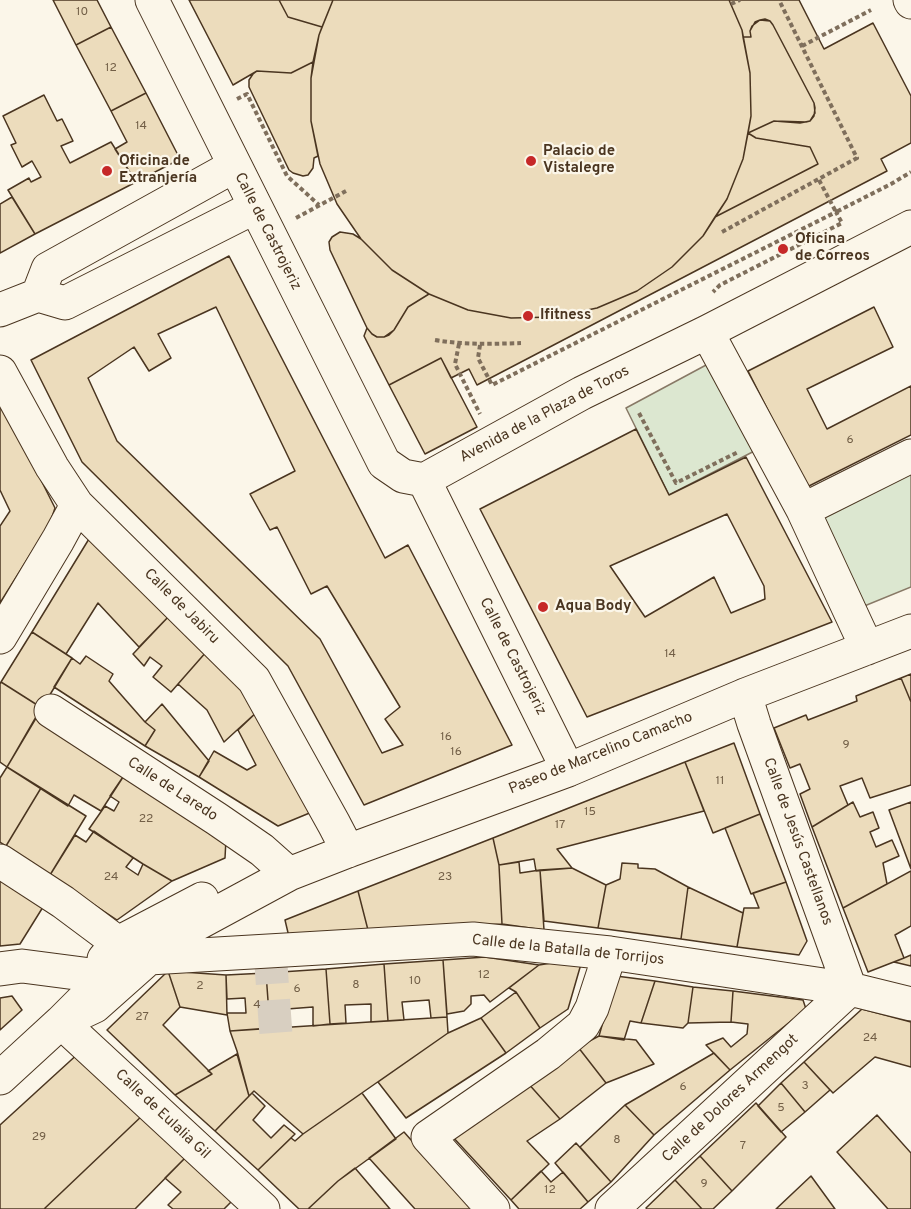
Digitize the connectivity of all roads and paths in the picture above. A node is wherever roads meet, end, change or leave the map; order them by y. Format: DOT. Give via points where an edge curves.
graph roads {
  1 [pos="152,0"];
  2 [pos="740,0"];
  3 [pos="779,0"];
  4 [pos="731,4"];
  5 [pos="871,10"];
  6 [pos="802,46"];
  7 [pos="228,103"];
  8 [pos="234,166"];
  9 [pos="911,172"];
  10 [pos="819,180"];
  11 [pos="346,191"];
  12 [pos="319,205"];
  13 [pos="255,207"];
  14 [pos="836,212"];
  15 [pos="301,215"];
  16 [pos="911,227"];
  17 [pos="722,232"];
  18 [pos="712,293"];
  19 [pos="38,295"];
  20 [pos="0,310"];
  21 [pos="707,332"];
  22 [pos="435,340"];
  23 [pos="521,343"];
  24 [pos="459,344"];
  25 [pos="480,345"];
  26 [pos="0,372"];
  27 [pos="639,413"];
  28 [pos="480,416"];
  29 [pos="744,449"];
  30 [pos="911,456"];
  31 [pos="424,480"];
  32 [pos="77,505"];
  33 [pos="804,510"];
  34 [pos="911,631"];
  35 [pos="0,637"];
  36 [pos="867,648"];
  37 [pos="745,695"];
  38 [pos="51,711"];
  39 [pos="568,770"];
  40 [pos="348,851"];
  41 [pos="0,861"];
  42 [pos="290,874"];
  43 [pos="118,943"];
  44 [pos="610,953"];
  45 [pos="149,958"];
  46 [pos="0,969"];
  47 [pos="94,981"];
  48 [pos="850,989"];
  49 [pos="911,1004"];
  50 [pos="61,1022"];
  51 [pos="0,1078"];
  52 [pos="262,1208"];
  53 [pos="493,1209"];
  54 [pos="612,1209"];
  1 -- 8 [label="street, Calle de Castrojeriz"];
  2 -- 4 [label="path"];
  3 -- 6 [label="path"];
  5 -- 6 [label="path"];
  6 -- 10 [label="path" via="857,158"];
  7 -- 12 [label="path" via="248,94 287,176"];
  8 -- 13 [label="street, Calle de Castrojeriz"];
  8 -- 19 [label="street" via="48,269"];
  9 -- 14 [label="path"];
  10 -- 14 [label="path"];
  10 -- 17 [label="path"];
  11 -- 12 [label="path"];
  12 -- 15 [label="path"];
  13 -- 19 [label="street" via="65,303"];
  13 -- 31 [label="street, Calle de Castrojeriz" via="384,463 403,476"];
  14 -- 18 [label="path" via="842,223 720,285"];
  14 -- 25 [label="path" via="492,385 478,358"];
  16 -- 21 [label="street, Avenida de la Plaza de Toros"];
  19 -- 20 [label="street"];
  21 -- 31 [label="street, Avenida de la Plaza de Toros" via="582,393"];
  21 -- 33 [label="street"];
  22 -- 24 [label="path"];
  23 -- 25 [label="path"];
  24 -- 25 [label="path"];
  24 -- 28 [label="path" via="455,364"];
  26 -- 32 [label="street, Calle de Jabiru"];
  27 -- 29 [label="path" via="676,483"];
  30 -- 33 [label="street"];
  31 -- 39 [label="street, Calle de Castrojeriz"];
  32 -- 35 [label="street"];
  32 -- 40 [label="street, Calle de Jabiru" via="254,680"];
  33 -- 36 [label="street"];
  34 -- 36 [label="street, Paseo de Marcelino Camacho"];
  36 -- 37 [label="street, Paseo de Marcelino Camacho"];
  37 -- 39 [label="street, Paseo de Marcelino Camacho"];
  37 -- 48 [label="street, Calle de Jesús Castellanos"];
  38 -- 42 [label="street, Calle de Laredo" via="217,819"];
  39 -- 40 [label="street, Paseo de Marcelino Camacho"];
  40 -- 42 [label="street, Paseo de Marcelino Camacho"];
  41 -- 43 [label="street"];
  42 -- 43 [label="street, Paseo de Marcelino Camacho" via="230,884"];
  42 -- 45 [label="street, Paseo de Marcelino Camacho" via="191,927"];
  43 -- 47 [label="street, Paseo de Marcelino Camacho" via="118,965"];
  44 -- 45 [label="street, Calle de la Batalla de Torrijos" via="473,939"];
  44 -- 48 [label="street, Calle de la Batalla de Torrijos"];
  44 -- 53 [label="street" via="583,1025 548,1054 428,1137"];
  45 -- 50 [label="street, Paseo de Marcelino Camacho" via="95,1006"];
  46 -- 47 [label="street" via="22,966"];
  47 -- 50 [label="street, Paseo de Marcelino Camacho"];
  48 -- 49 [label="street, Calle de la Batalla de Torrijos"];
  48 -- 54 [label="street, Calle de Dolores Armengot"];
  50 -- 51 [label="street, Paseo de Marcelino Camacho"];
  50 -- 52 [label="street, Calle de Eulalia Gil"];
}
